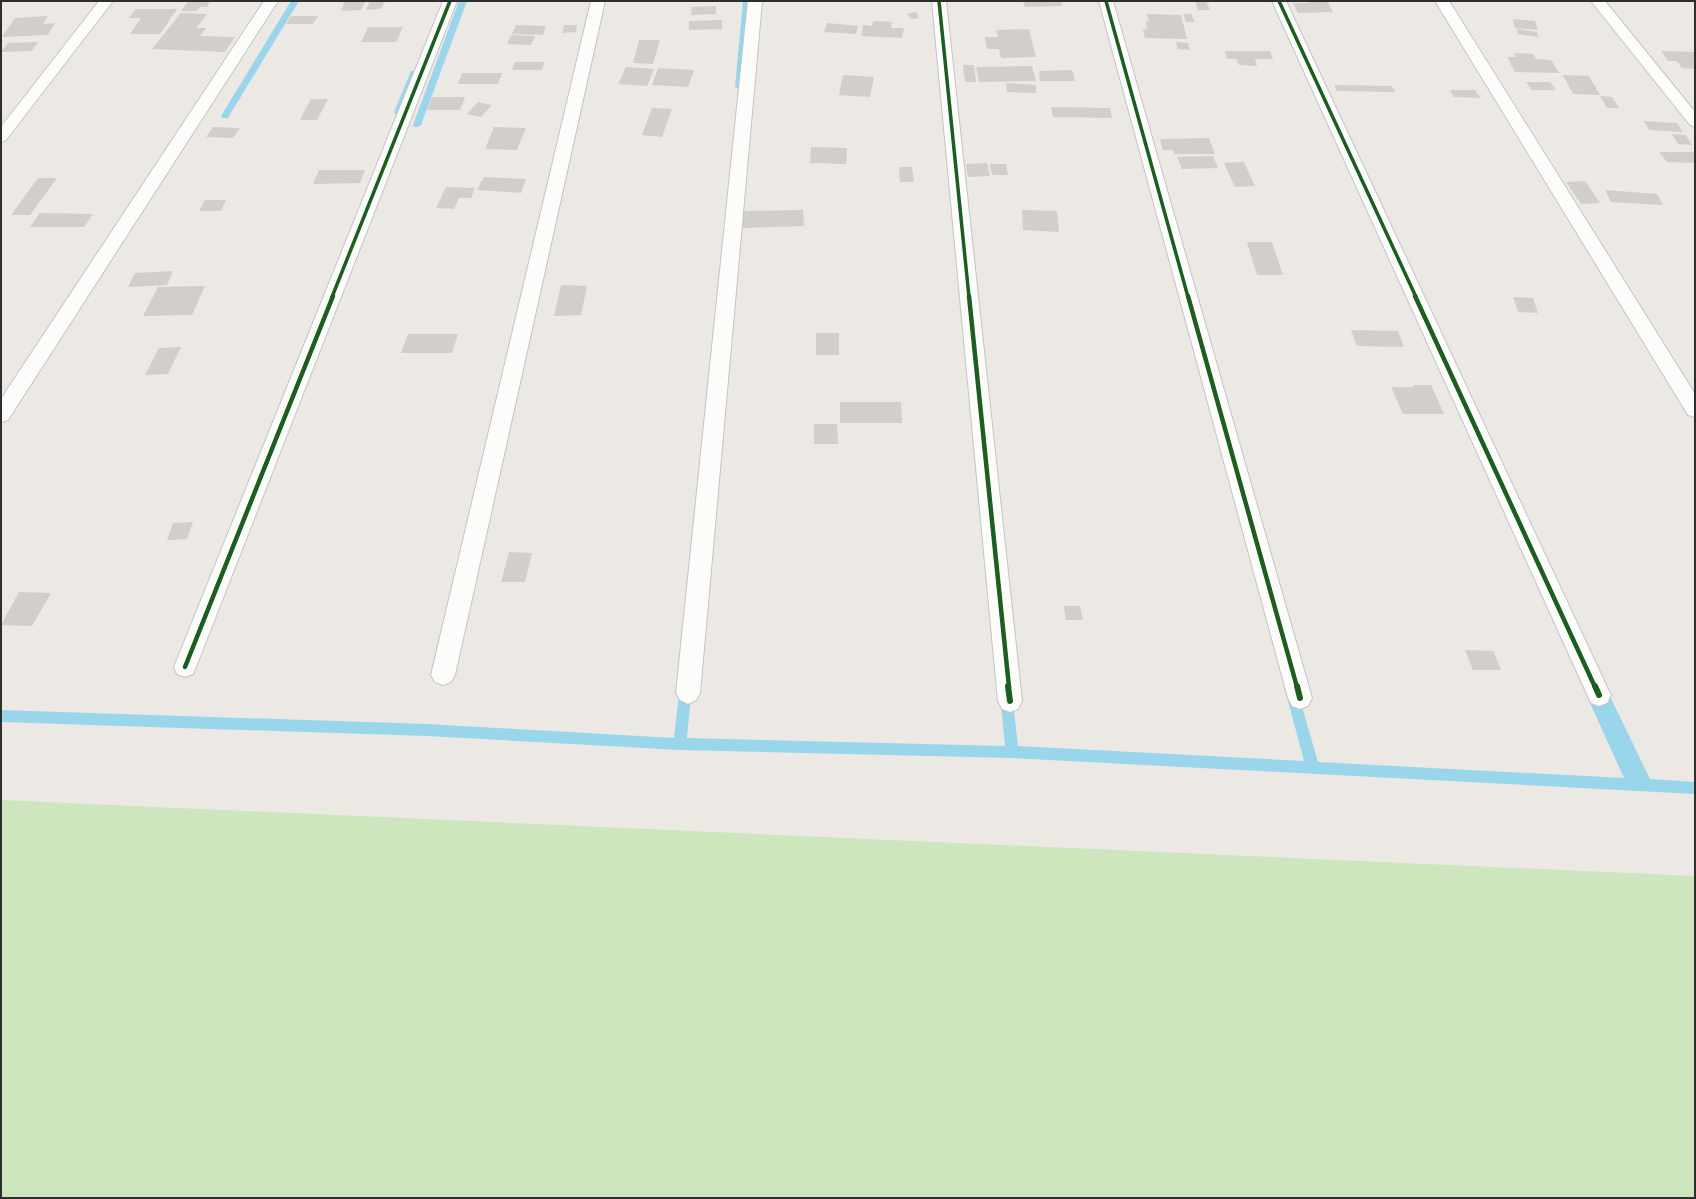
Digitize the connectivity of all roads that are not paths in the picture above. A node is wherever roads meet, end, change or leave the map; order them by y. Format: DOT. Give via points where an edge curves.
graph roads {
  1 [pos="106,1"];
  2 [pos="271,1"];
  3 [pos="450,1"];
  4 [pos="598,1"];
  5 [pos="755,1"];
  6 [pos="939,1"];
  7 [pos="1106,1"];
  8 [pos="1279,1"];
  9 [pos="1442,1"];
  10 [pos="1598,1"];
  11 [pos="1695,122"];
  12 [pos="1,137"];
  13 [pos="1695,410"];
  14 [pos="1,415"];
  15 [pos="185,667"];
  16 [pos="443,675"];
  17 [pos="688,693"];
  18 [pos="1599,695"];
  19 [pos="1300,698"];
  20 [pos="1010,701"];
  1 -- 12 [label="street"];
  2 -- 14 [label="street"];
  3 -- 15 [label="street"];
  4 -- 16 [label="street"];
  5 -- 17 [label="street"];
  6 -- 20 [label="street"];
  7 -- 19 [label="street"];
  8 -- 18 [label="street"];
  9 -- 13 [label="street"];
  10 -- 11 [label="street"];
}
